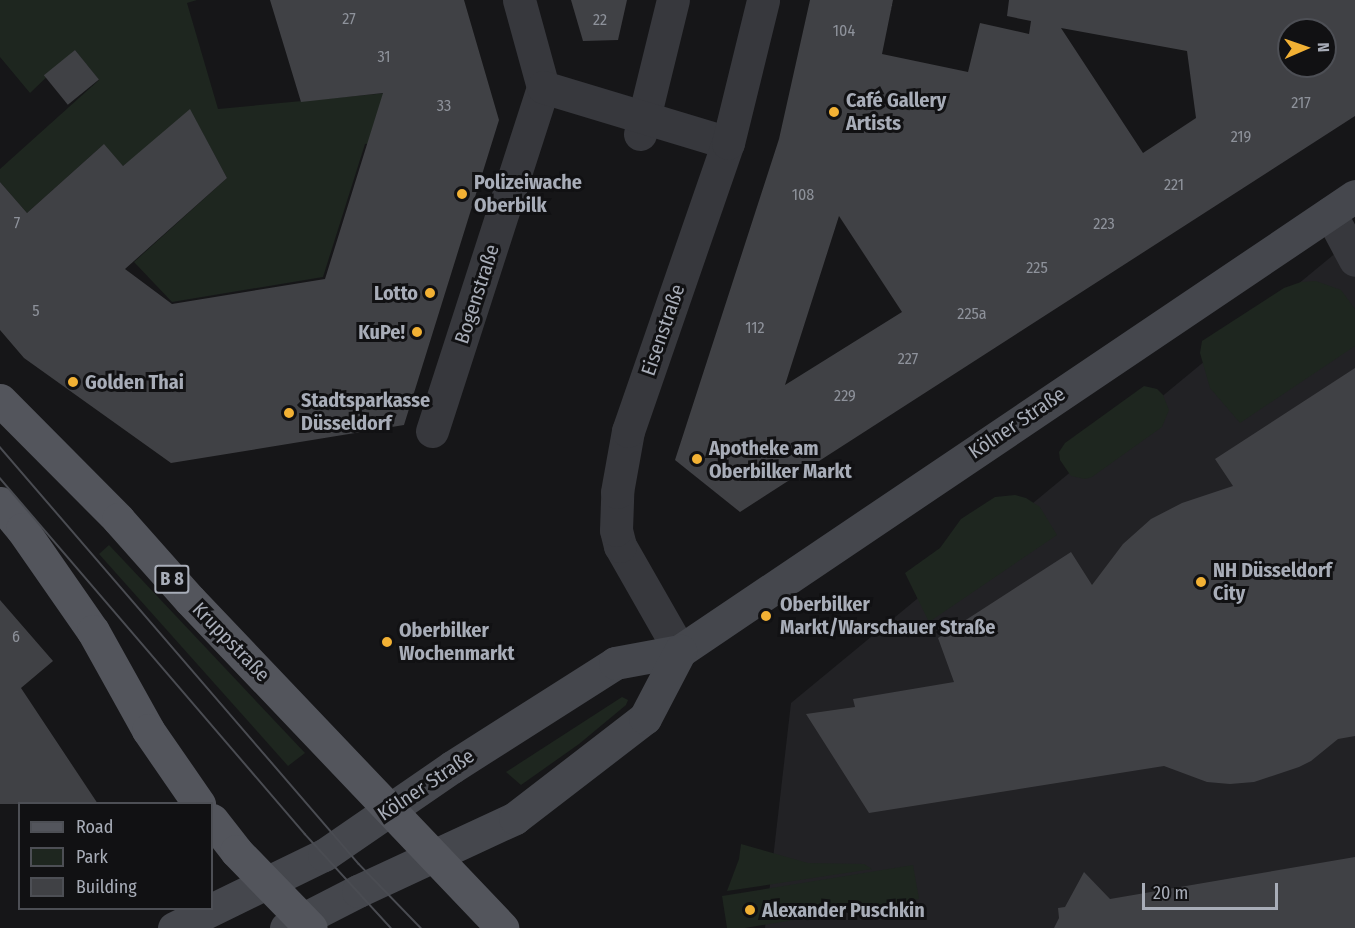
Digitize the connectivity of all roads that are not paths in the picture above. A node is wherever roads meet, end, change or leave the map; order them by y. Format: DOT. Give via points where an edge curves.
graph roads {
  1 [pos="519,0"];
  2 [pos="673,0"];
  3 [pos="763,0"];
  4 [pos="543,87"];
  5 [pos="643,125"];
  6 [pos="728,143"];
  7 [pos="1342,205"];
  8 [pos="1355,260"];
  9 [pos="0,400"];
  10 [pos="432,431"];
  11 [pos="0,503"];
  12 [pos="680,651"];
  13 [pos="198,802"];
  14 [pos="401,820"];
  15 [pos="213,821"];
  16 [pos="434,856"];
  17 [pos="289,911"];
  18 [pos="174,928"];
  19 [pos="502,928"];
  1 -- 4 [label="street"];
  2 -- 5 [label="street"];
  3 -- 6 [label="street, Eisenstraße"];
  4 -- 5 [label="street"];
  4 -- 10 [label="street, Bogenstraße"];
  5 -- 6 [label="street"];
  6 -- 12 [label="street, Eisenstraße" via="628,431 617,492 616,530 620,546"];
  7 -- 8 [label="street"];
  7 -- 12 [label="main road, Kölner Straße"];
  9 -- 14 [label="main road, Kruppstraße / B 8" via="118,519 190,600"];
  11 -- 13 [label="main road" via="93,631 148,730"];
  12 -- 14 [label="main road, Kölner Straße" via="615,663"];
  12 -- 16 [label="main road, Kölner Straße" via="645,718 516,818"];
  14 -- 16 [label="main road, B 8"];
  14 -- 17 [label="main road, Kölner Straße" via="324,855"];
  15 -- 17 [label="main road"];
  16 -- 17 [label="main road, Kölner Straße"];
  16 -- 19 [label="main road, B 8"];
  17 -- 18 [label="main road, Kölner Straße"];
}
